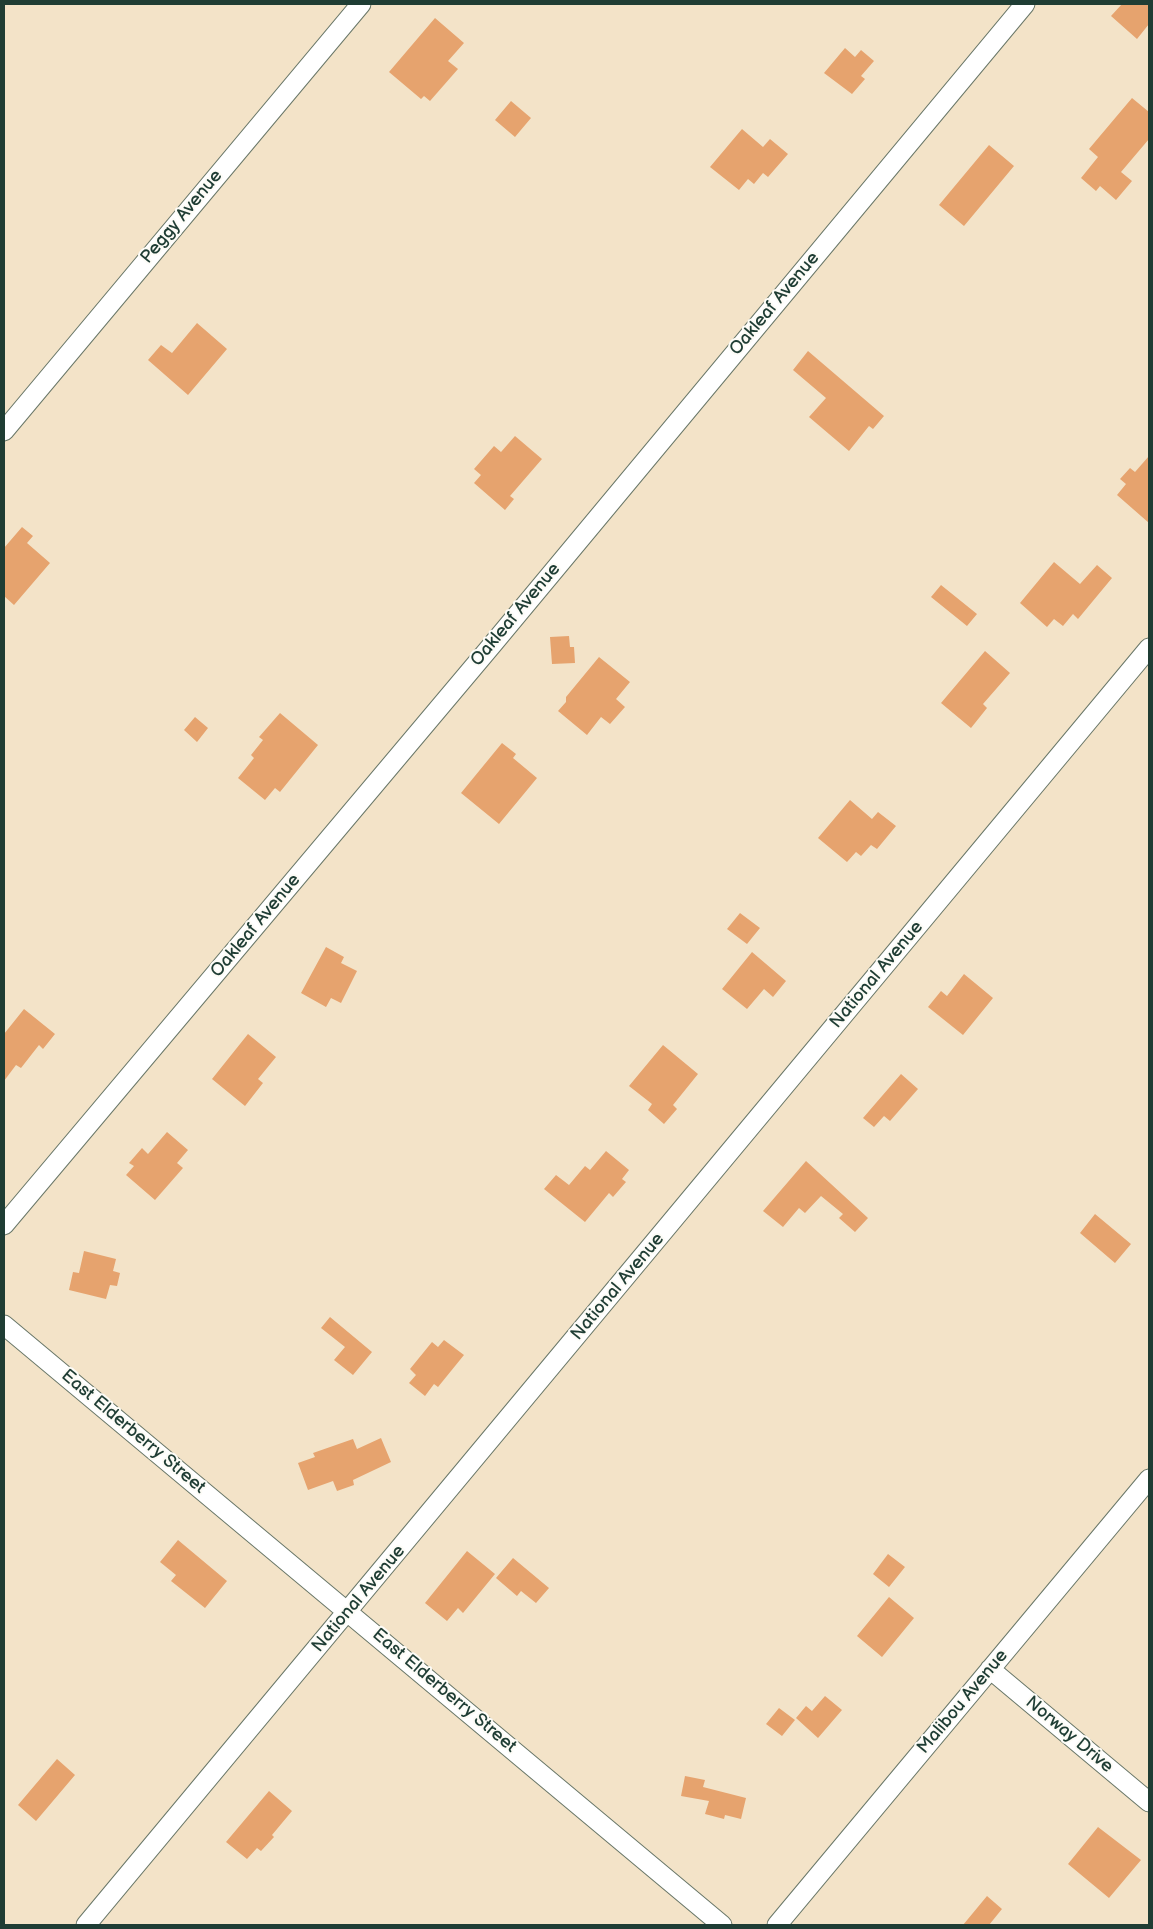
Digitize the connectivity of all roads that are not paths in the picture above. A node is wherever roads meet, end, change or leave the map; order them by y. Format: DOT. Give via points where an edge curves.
graph roads {
  1 [pos="361,4"];
  2 [pos="1025,4"];
  3 [pos="4,431"];
  4 [pos="1149,648"];
  5 [pos="4,1225"];
  6 [pos="4,1325"];
  7 [pos="1149,1479"];
  8 [pos="349,1611"];
  9 [pos="990,1669"];
  10 [pos="1149,1802"];
  11 [pos="86,1925"];
  12 [pos="722,1925"];
  13 [pos="777,1925"];
  1 -- 3 [label="street, Peggy Avenue"];
  2 -- 5 [label="street, Oakleaf Avenue"];
  4 -- 8 [label="street, National Avenue"];
  6 -- 8 [label="street, East Elderberry Street"];
  7 -- 9 [label="street, Malibou Avenue"];
  8 -- 11 [label="street, National Avenue"];
  8 -- 12 [label="street, East Elderberry Street"];
  9 -- 10 [label="street, Norway Drive"];
  9 -- 13 [label="street, Malibou Avenue"];
}
